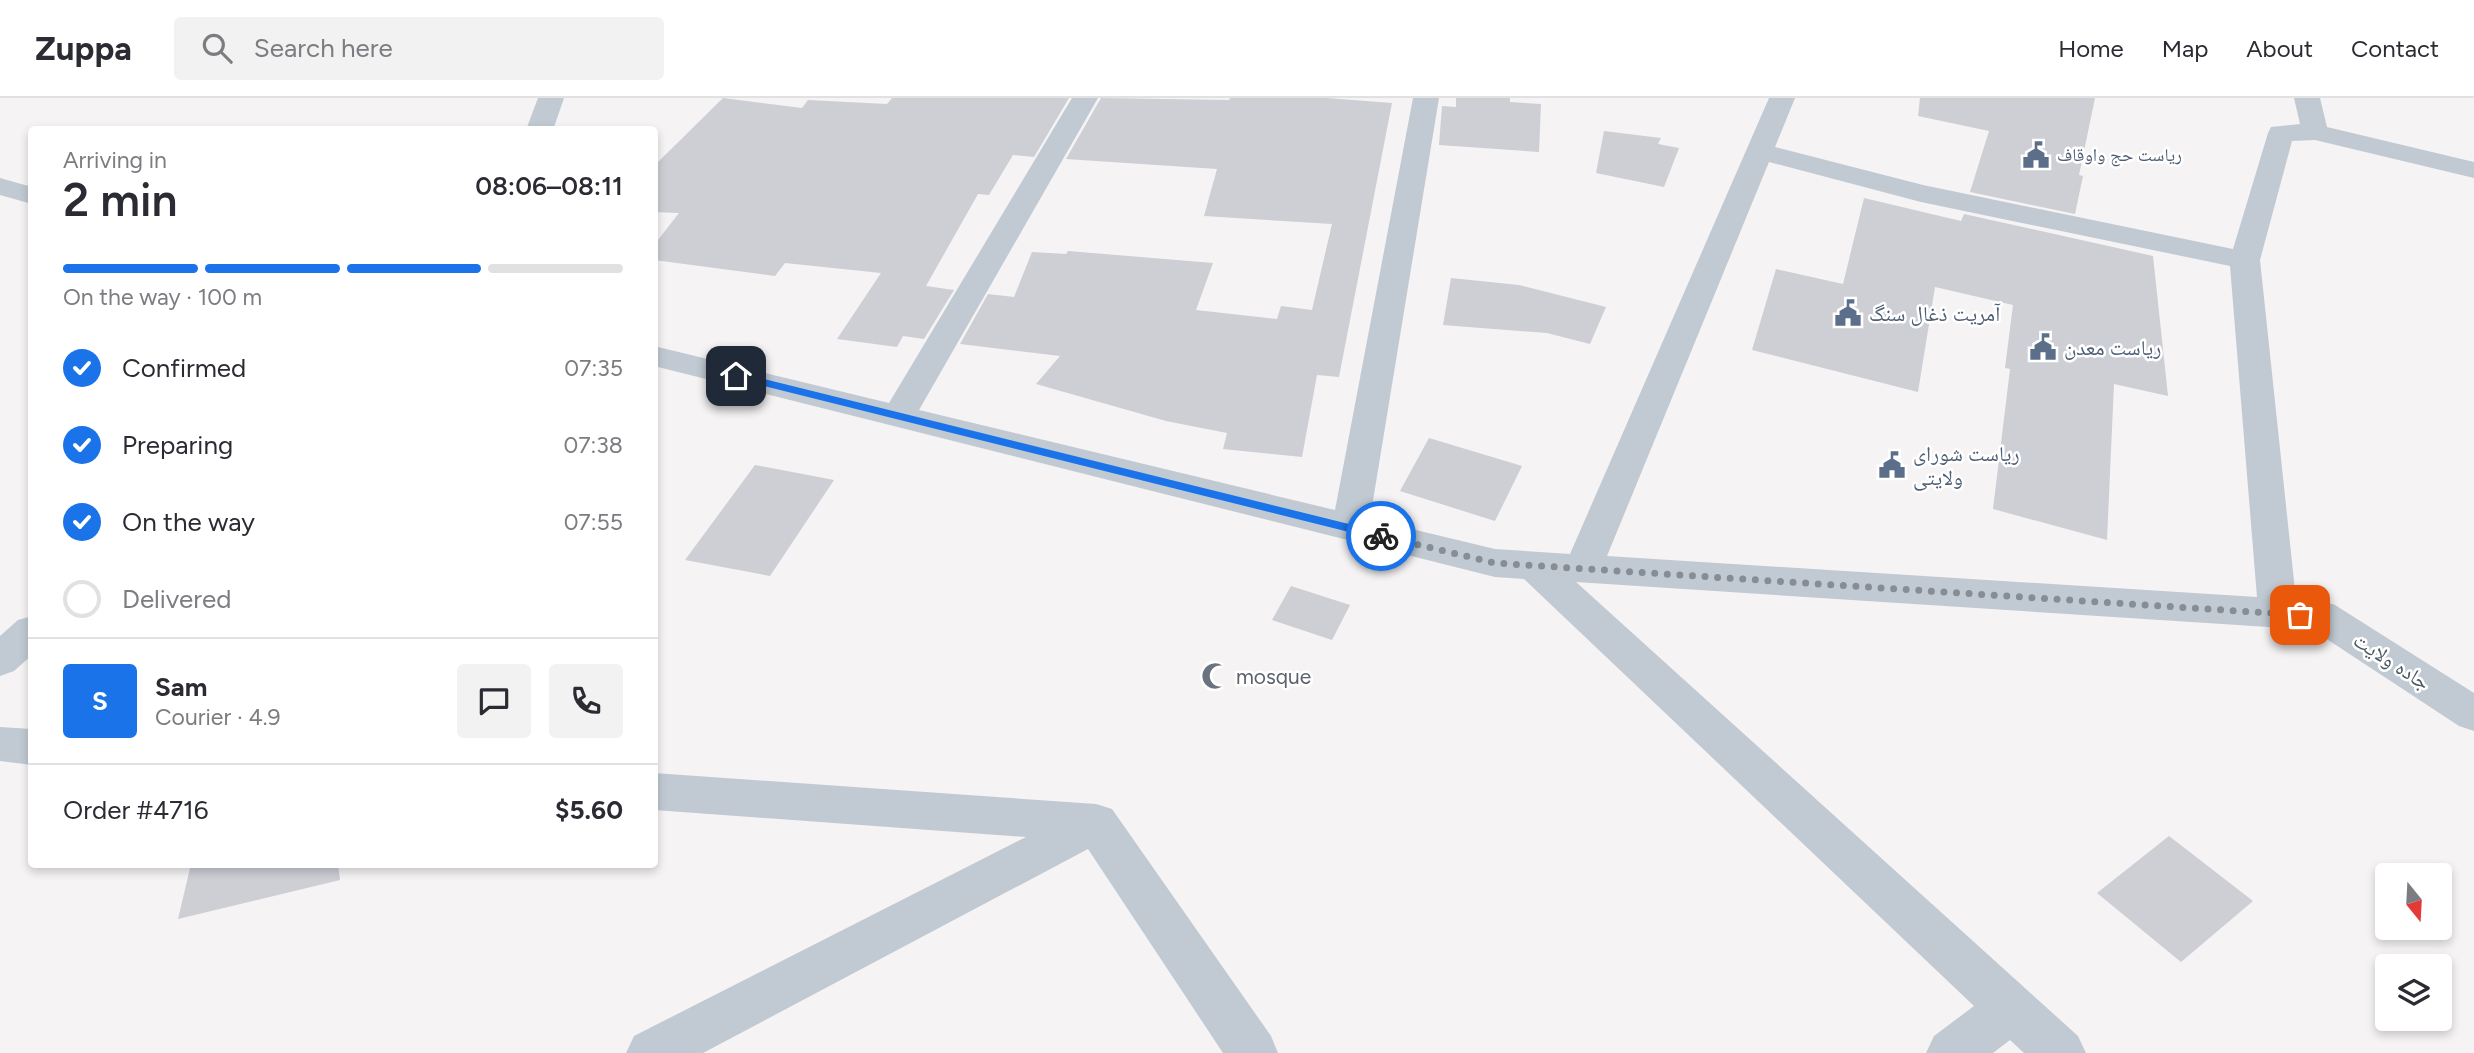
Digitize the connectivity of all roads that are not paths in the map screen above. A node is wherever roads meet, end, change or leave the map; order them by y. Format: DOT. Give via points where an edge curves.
graph roads {
  1 [pos="551,98"];
  2 [pos="1086,98"];
  3 [pos="1426,98"];
  4 [pos="1782,98"];
  5 [pos="2307,98"];
  6 [pos="540,126"];
  7 [pos="2315,132"];
  8 [pos="1760,152"];
  9 [pos="2474,170"];
  10 [pos="0,186"];
  11 [pos="28,194"];
  12 [pos="2245,260"];
  13 [pos="658,356"];
  14 [pos="898,416"];
  15 [pos="1350,528"];
  16 [pos="1534,566"];
  17 [pos="1583,569"];
  18 [pos="2278,613"];
  19 [pos="28,635"];
  20 [pos="0,660"];
  21 [pos="2474,714"];
  22 [pos="0,744"];
  23 [pos="28,747"];
  24 [pos="658,791"];
  25 [pos="1096,823"];
  26 [pos="2012,1008"];
  27 [pos="652,1053"];
  28 [pos="1253,1053"];
  29 [pos="1952,1053"];
  30 [pos="2060,1053"];
  1 -- 6 [label="street"];
  2 -- 14 [label="street"];
  3 -- 15 [label="street"];
  4 -- 8 [label="street"];
  5 -- 7 [label="street"];
  7 -- 9 [label="street"];
  7 -- 12 [label="street" via="2281,133"];
  8 -- 12 [label="street" via="1921,192"];
  8 -- 17 [label="street"];
  10 -- 11 [label="street"];
  12 -- 18 [label="street"];
  13 -- 14 [label="street, جاده ولایت"];
  14 -- 15 [label="street, جاده ولایت"];
  15 -- 16 [label="street, جاده ولایت" via="1495,563"];
  16 -- 17 [label="street, جاده ولایت"];
  16 -- 26 [label="street"];
  17 -- 18 [label="street, جاده ولایت"];
  18 -- 21 [label="street, جاده ولایت" via="2321,616"];
  19 -- 20 [label="street"];
  22 -- 23 [label="street"];
  24 -- 25 [label="street"];
  25 -- 27 [label="street"];
  25 -- 28 [label="street"];
  26 -- 29 [label="street"];
  26 -- 30 [label="street"];
}
